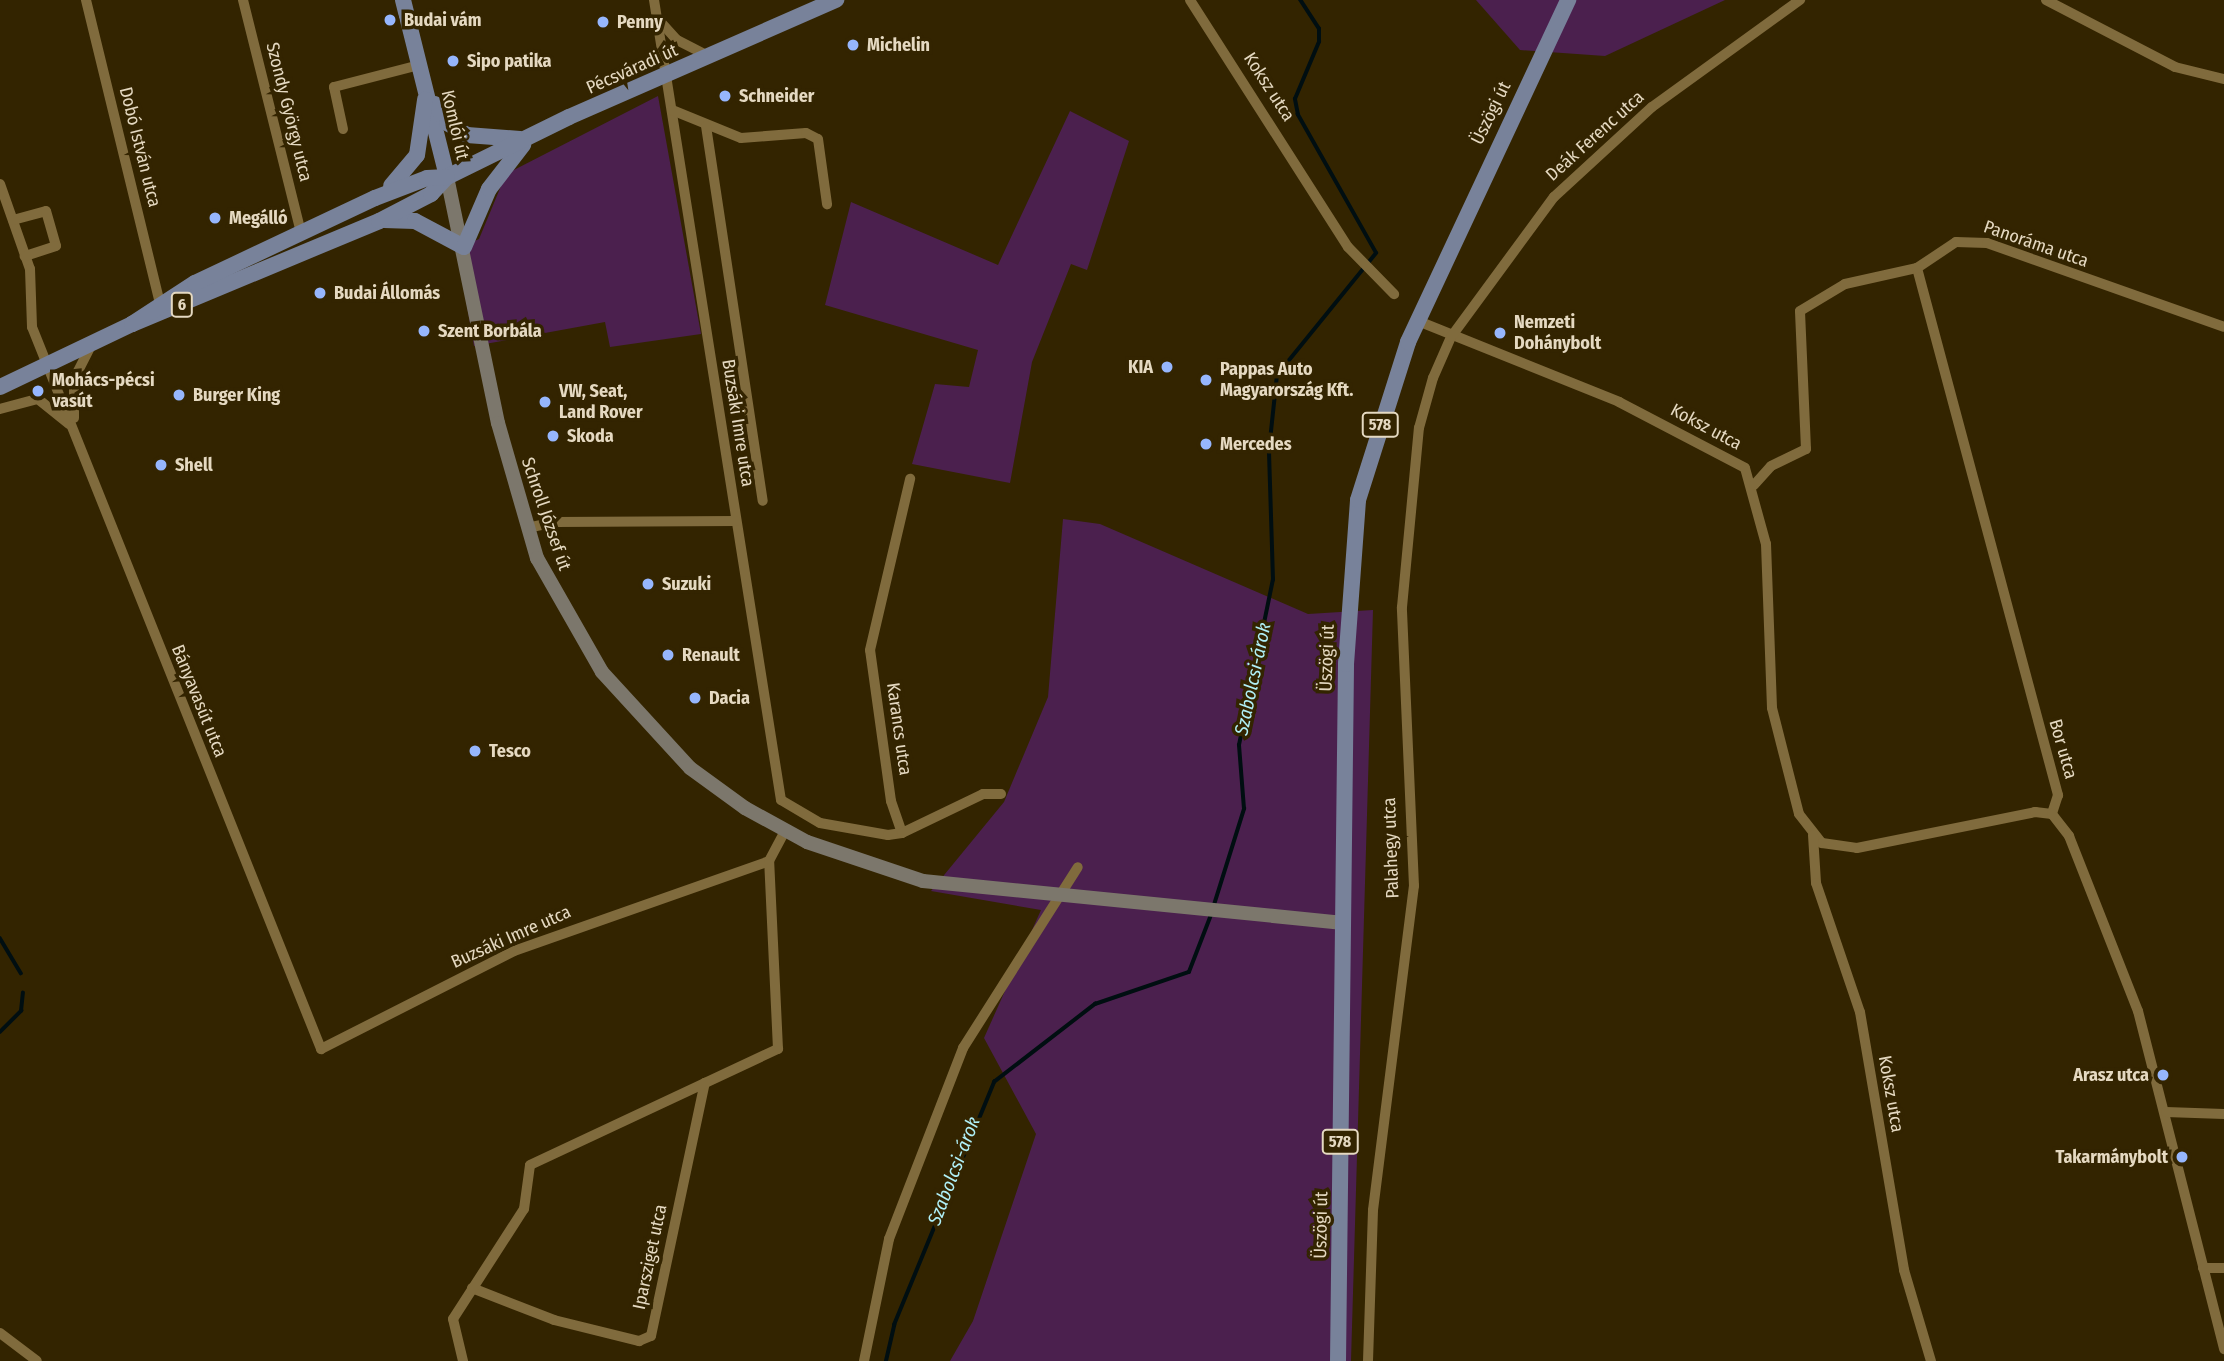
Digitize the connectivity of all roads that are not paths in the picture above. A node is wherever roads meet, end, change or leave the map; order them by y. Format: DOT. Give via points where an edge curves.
graph roads {
  1 [pos="86,0"];
  2 [pos="243,0"];
  3 [pos="403,0"];
  4 [pos="654,0"];
  5 [pos="836,0"];
  6 [pos="1190,0"];
  7 [pos="1568,0"];
  8 [pos="1800,0"];
  9 [pos="2046,0"];
  10 [pos="657,17"];
  11 [pos="709,56"];
  12 [pos="419,65"];
  13 [pos="666,74"];
  14 [pos="2224,79"];
  15 [pos="426,87"];
  16 [pos="672,110"];
  17 [pos="706,126"];
  18 [pos="343,129"];
  19 [pos="530,138"];
  20 [pos="447,177"];
  21 [pos="0,184"];
  22 [pos="375,198"];
  23 [pos="827,204"];
  24 [pos="13,220"];
  25 [pos="379,221"];
  26 [pos="301,233"];
  27 [pos="464,247"];
  28 [pos="25,256"];
  29 [pos="1917,268"];
  30 [pos="1394,294"];
  31 [pos="160,303"];
  32 [pos="1418,321"];
  33 [pos="132,324"];
  34 [pos="2224,327"];
  35 [pos="1451,337"];
  36 [pos="92,344"];
  37 [pos="48,364"];
  38 [pos="0,387"];
  39 [pos="0,409"];
  40 [pos="77,435"];
  41 [pos="910,479"];
  42 [pos="1755,485"];
  43 [pos="763,501"];
  44 [pos="736,521"];
  45 [pos="527,528"];
  46 [pos="1001,794"];
  47 [pos="2052,814"];
  48 [pos="785,831"];
  49 [pos="902,833"];
  50 [pos="1813,835"];
  51 [pos="769,861"];
  52 [pos="1078,867"];
  53 [pos="1341,923"];
  54 [pos="321,1049"];
  55 [pos="705,1083"];
  56 [pos="2166,1112"];
  57 [pos="2224,1114"];
  58 [pos="2203,1268"];
  59 [pos="2224,1268"];
  60 [pos="472,1288"];
  61 [pos="0,1333"];
  62 [pos="2224,1349"];
  63 [pos="37,1361"];
  64 [pos="463,1361"];
  65 [pos="864,1361"];
  66 [pos="1338,1361"];
  67 [pos="1368,1361"];
  68 [pos="1931,1361"];
  1 -- 31 [label="street, Dobó István utca"];
  2 -- 26 [label="street, Szondy György utca"];
  3 -- 12 [label="main road, Komlói út"];
  4 -- 10 [label="street, Buzsáki Imre utca"];
  5 -- 11 [label="main road, Pécsváradi út / 6"];
  6 -- 30 [label="street, Koksz utca" via="1368,267"];
  7 -- 32 [label="main road, Üszögi út / 578"];
  8 -- 35 [label="street, Deák Ferenc utca" via="1652,107 1554,197"];
  9 -- 14 [label="street" via="2175,67"];
  10 -- 11 [label="street" via="677,40"];
  10 -- 13 [label="street, Buzsáki Imre utca"];
  11 -- 13 [label="main road, Pécsváradi út / 6"];
  12 -- 15 [label="main road, Komlói út"];
  12 -- 18 [label="street" via="334,87"];
  13 -- 16 [label="street, Buzsáki Imre utca"];
  13 -- 19 [label="main road, Pécsváradi út / 6"];
  15 -- 19 [label="main road" via="457,130 486,139"];
  15 -- 20 [label="main road, Komlói út"];
  15 -- 22 [label="main road" via="417,155"];
  16 -- 17 [label="street"];
  16 -- 44 [label="street, Buzsáki Imre utca"];
  17 -- 23 [label="street" via="740,138 806,133 818,139"];
  17 -- 43 [label="street"];
  19 -- 20 [label="main road, Pécsváradi út / 6"];
  19 -- 27 [label="main road" via="489,189"];
  20 -- 22 [label="main road, 6" via="428,178"];
  20 -- 25 [label="main road, 6" via="431,194"];
  20 -- 27 [label="main road, Schroll József út"];
  21 -- 24 [label="street, Bányavasút utca"];
  22 -- 26 [label="main road, 6"];
  24 -- 28 [label="street, Bányavasút utca"];
  24 -- 28 [label="street" via="46,211 56,246"];
  25 -- 27 [label="main road" via="415,221"];
  25 -- 33 [label="main road, 6"];
  26 -- 31 [label="main road, 6"];
  27 -- 45 [label="main road, Schroll József út" via="498,423"];
  28 -- 37 [label="street, Bányavasút utca" via="32,327"];
  29 -- 34 [label="street, Panoráma utca" via="1956,242 1976,241"];
  29 -- 42 [label="street, Panoráma utca" via="1845,284 1800,312 1806,449 1771,466"];
  29 -- 47 [label="street, Bor utca" via="2058,795"];
  31 -- 33 [label="main road, 6"];
  32 -- 35 [label="street, Koksz utca"];
  32 -- 53 [label="main road, Üszögi út / 578" via="1378,430 1353,531"];
  33 -- 36 [label="main road, 6"];
  35 -- 42 [label="street, Koksz utca" via="1697,440 1745,468"];
  35 -- 67 [label="street, Palahegy utca" via="1419,428 1408,522 1402,679 1414,886 1373,1210"];
  36 -- 37 [label="main road, 6"];
  36 -- 40 [label="street" via="74,380"];
  37 -- 38 [label="main road, 6"];
  37 -- 40 [label="street, Bányavasút utca"];
  39 -- 40 [label="street" via="29,399 48,402"];
  40 -- 54 [label="street, Bányavasút utca"];
  41 -- 49 [label="street, Karancs utca" via="870,650 891,801"];
  42 -- 50 [label="street, Koksz utca" via="1766,544 1772,708 1800,814"];
  44 -- 45 [label="street" via="556,522"];
  44 -- 49 [label="street, Buzsáki Imre utca" via="781,800 820,824"];
  45 -- 48 [label="main road, Schroll József út" via="568,621 622,699 706,781"];
  46 -- 49 [label="street" via="973,798"];
  47 -- 50 [label="street" via="2035,811 1857,848 1839,849"];
  47 -- 56 [label="street" via="2069,836 2138,1012"];
  48 -- 51 [label="street"];
  48 -- 53 [label="main road, Schroll József út" via="870,867 923,881 1212,914"];
  50 -- 68 [label="street, Koksz utca" via="1816,883 1860,1012 1904,1270"];
  51 -- 54 [label="street, Buzsáki Imre utca" via="536,942"];
  51 -- 55 [label="street" via="778,1049"];
  52 -- 65 [label="street" via="963,1048 889,1239"];
  53 -- 66 [label="main road, Üszögi út / 578"];
  55 -- 60 [label="street" via="530,1165 524,1209"];
  55 -- 60 [label="street, Iparsziget utca" via="651,1336 639,1340 554,1320"];
  56 -- 57 [label="street"];
  56 -- 58 [label="street"];
  58 -- 59 [label="street"];
  58 -- 62 [label="street"];
  60 -- 64 [label="street" via="451,1325"];
  61 -- 63 [label="street"];
}
